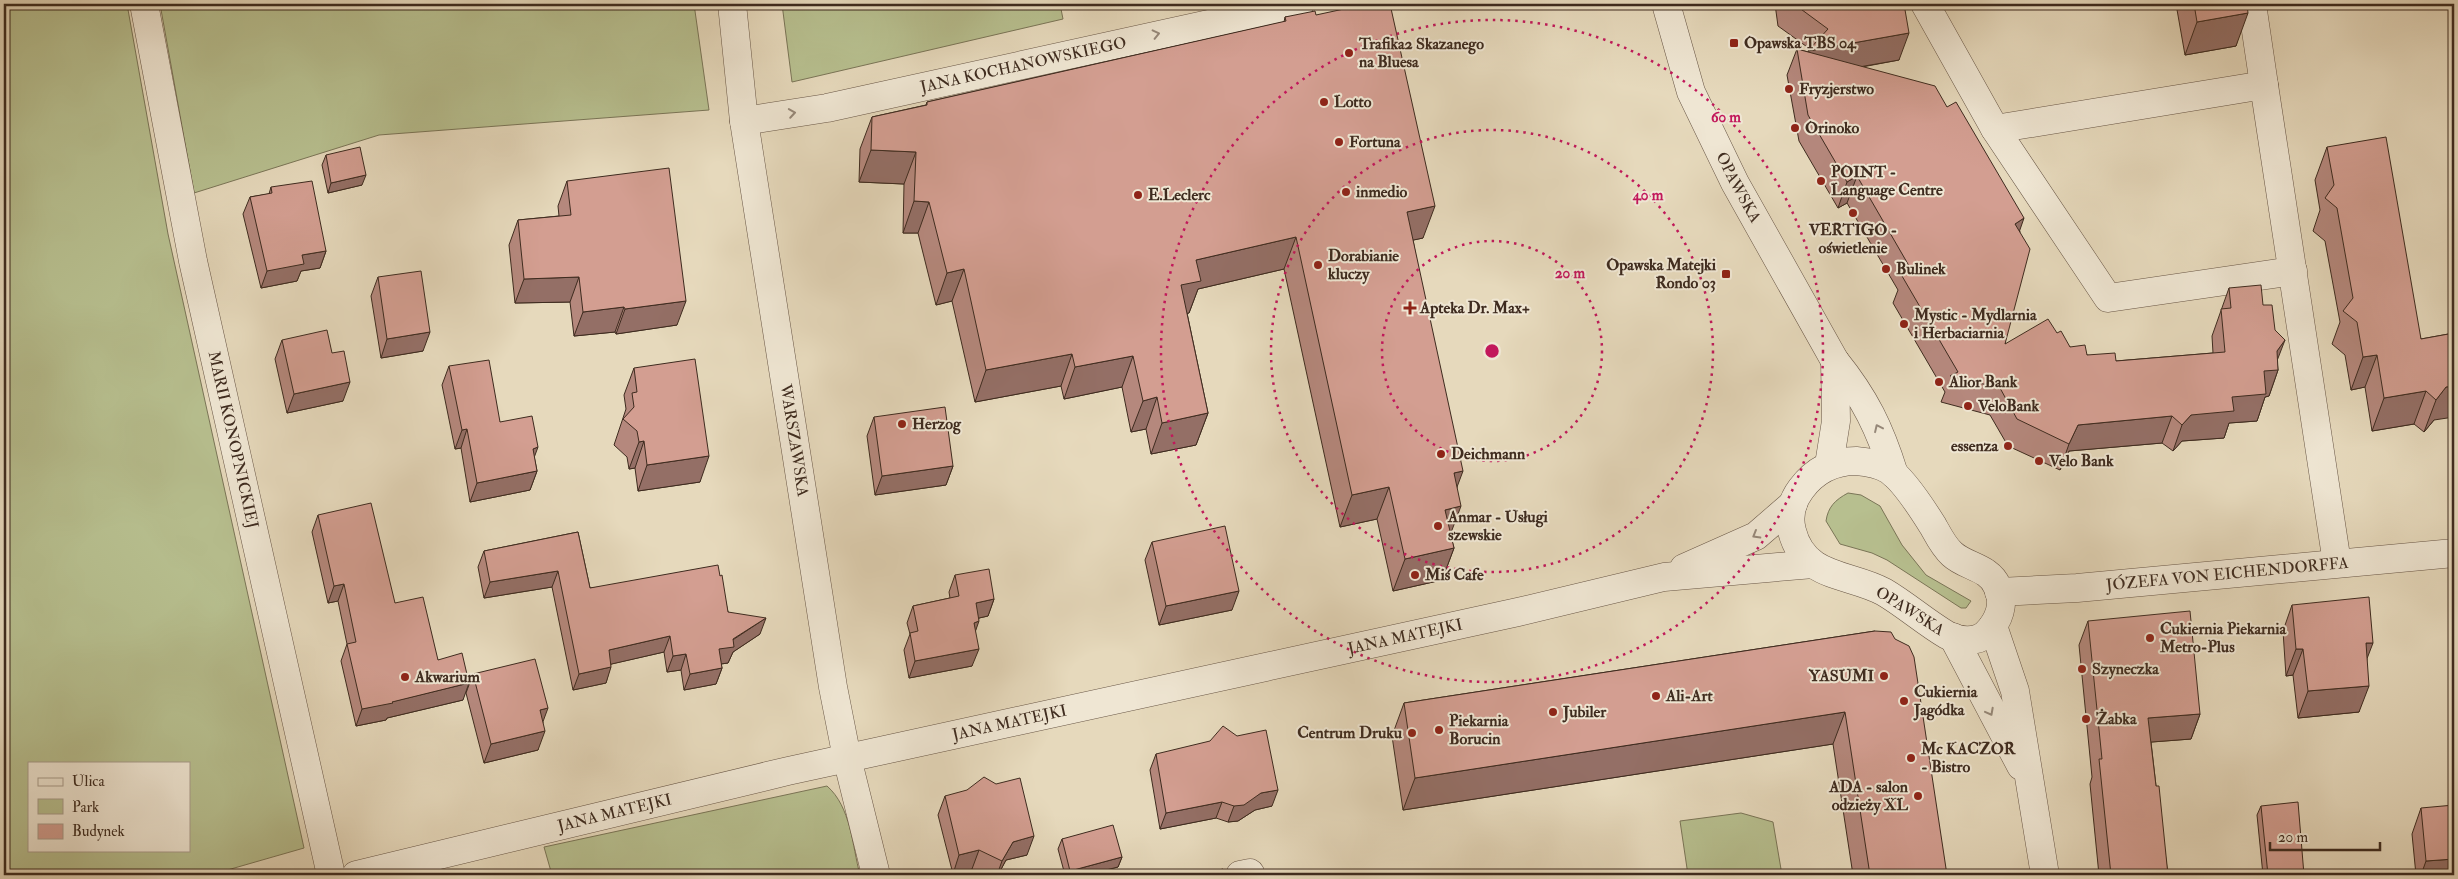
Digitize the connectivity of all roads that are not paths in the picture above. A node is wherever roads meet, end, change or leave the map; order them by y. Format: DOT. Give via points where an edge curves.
graph roads {
  1 [pos="144,4"];
  2 [pos="732,4"];
  3 [pos="1300,4"];
  4 [pos="1666,4"];
  5 [pos="1925,4"];
  6 [pos="2252,4"];
  7 [pos="2264,85"];
  8 [pos="744,121"];
  9 [pos="1994,129"];
  10 [pos="2293,271"];
  11 [pos="1835,361"];
  12 [pos="1829,465"];
  13 [pos="1894,474"];
  14 [pos="1793,504"];
  15 [pos="2454,553"];
  16 [pos="2337,562"];
  17 [pos="1813,564"];
  18 [pos="1664,577"];
  19 [pos="1999,592"];
  20 [pos="1993,626"];
  21 [pos="1953,637"];
  22 [pos="847,758"];
  23 [pos="2028,780"];
  24 [pos="331,875"];
  25 [pos="356,875"];
  26 [pos="876,875"];
  27 [pos="1240,875"];
  28 [pos="1251,875"];
  29 [pos="2045,875"];
  1 -- 24 [label="street, MARII KONOPNICKIEJ" via="193,262"];
  2 -- 8 [label="street, WARSZAWSKA"];
  8 -- 3 [label="street, JANA KOCHANOWSKIEGO, one-way" via="827,108"];
  4 -- 11 [label="street, OPAWSKA" via="1691,92 1734,183"];
  5 -- 9 [label="street"];
  6 -- 7 [label="street"];
  7 -- 9 [label="street"];
  7 -- 10 [label="street"];
  8 -- 22 [label="street, WARSZAWSKA" via="831,677"];
  9 -- 10 [label="street" via="2108,298"];
  10 -- 16 [label="street"];
  11 -- 12 [label="street, OPAWSKA" via="1836,421"];
  13 -- 11 [label="street, OPAWSKA, one-way" via="1868,406"];
  12 -- 13 [label="street, OPAWSKA" via="1867,462"];
  12 -- 14 [label="street, OPAWSKA" via="1808,481"];
  13 -- 19 [label="street, OPAWSKA" via="1926,514 1951,553 1987,573"];
  14 -- 17 [label="street, OPAWSKA" via="1790,524 1794,538"];
  14 -- 18 [label="street, JANA MATEJKI, one-way" via="1756,536"];
  15 -- 16 [label="street, JÓZEFA VON EICHENDORFFA"];
  16 -- 19 [label="street, JÓZEFA VON EICHENDORFFA" via="2077,588"];
  17 -- 18 [label="street, JANA MATEJKI"];
  17 -- 21 [label="street, OPAWSKA" via="1826,573 1863,582 1886,593"];
  18 -- 22 [label="street, JANA MATEJKI" via="1518,612"];
  19 -- 20 [label="street" via="2000,612"];
  20 -- 21 [label="street, OPAWSKA" via="1979,638 1962,640"];
  20 -- 23 [label="street, OPAWSKA" via="2016,691"];
  21 -- 23 [label="street, OPAWSKA, one-way"];
  22 -- 25 [label="street, JANA MATEJKI"];
  22 -- 26 [label="street, WARSZAWSKA"];
  23 -- 29 [label="street, OPAWSKA"];
  27 -- 28 [label="street"];
}
